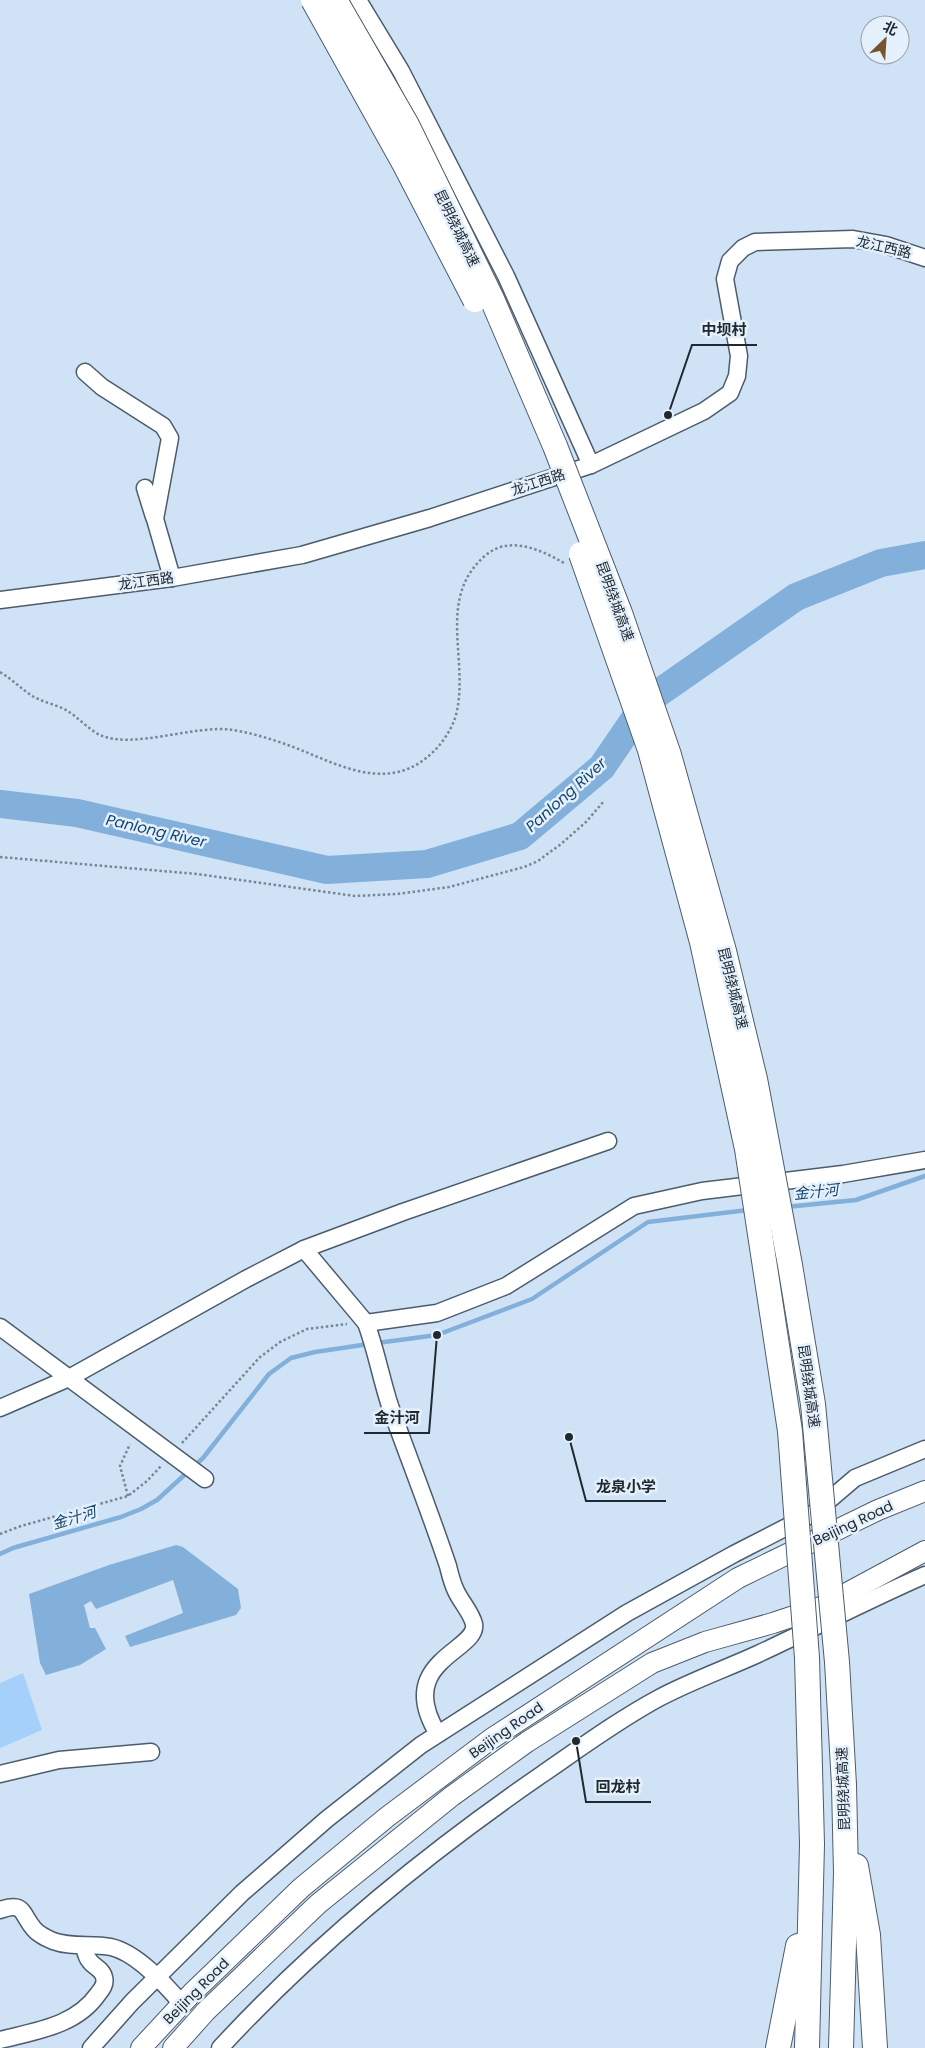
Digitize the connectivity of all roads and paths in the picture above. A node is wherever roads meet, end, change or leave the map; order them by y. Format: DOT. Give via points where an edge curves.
graph roads {
  1 [pos="313,0"];
  2 [pos="335,0"];
  3 [pos="358,0"];
  4 [pos="925,258"];
  5 [pos="85,372"];
  6 [pos="591,465"];
  7 [pos="145,488"];
  8 [pos="155,519"];
  9 [pos="567,565"];
  10 [pos="172,578"];
  11 [pos="0,600"];
  12 [pos="0,672"];
  13 [pos="604,801"];
  14 [pos="0,857"];
  15 [pos="608,1141"];
  16 [pos="925,1160"];
  17 [pos="304,1249"];
  18 [pos="366,1322"];
  19 [pos="0,1327"];
  20 [pos="69,1378"];
  21 [pos="0,1408"];
  22 [pos="138,1429"];
  23 [pos="925,1449"];
  24 [pos="174,1456"];
  25 [pos="205,1479"];
  26 [pos="925,1491"];
  27 [pos="128,1496"];
  28 [pos="0,1534"];
  29 [pos="925,1550"];
  30 [pos="925,1576"];
  31 [pos="438,1734"];
  32 [pos="151,1752"];
  33 [pos="0,1774"];
  34 [pos="845,1792"];
  35 [pos="811,1883"];
  36 [pos="0,1910"];
  37 [pos="84,1946"];
  38 [pos="158,1977"];
  39 [pos="182,2004"];
  40 [pos="0,2040"];
  41 [pos="91,2048"];
  42 [pos="141,2048"];
  43 [pos="173,2048"];
  44 [pos="220,2048"];
  45 [pos="778,2048"];
  46 [pos="807,2048"];
  47 [pos="840,2048"];
  48 [pos="875,2048"];
  1 -- 35 [label="highway, 昆明绕城高速, bridge" via="405,165 511,370 578,544 650,750 702,942 747,1149 790,1431 807,1658"];
  2 -- 34 [label="highway, 昆明绕城高速, bridge" via="407,125 492,299 555,446 620,613 669,755 724,950 755,1079 790,1265 812,1404 837,1662"];
  3 -- 6 [label="street" via="401,71 506,276"];
  4 -- 6 [label="street, 龙江西路" via="886,245 853,239 755,242 743,248 730,261 725,279 739,356 737,376 730,393 704,411"];
  5 -- 8 [label="street" via="163,426 170,438"];
  6 -- 10 [label="street, 龙江西路" via="430,518 302,555"];
  7 -- 8 [label="street"];
  8 -- 10 [label="street"];
  9 -- 12 [label="path" via="522,545 506,545 478,562 468,575 458,606 459,685 456,714 450,731 429,756 415,766 382,774 350,770 285,744 231,730 119,739 100,735 65,710 32,696"];
  10 -- 11 [label="street, 龙江西路"];
  13 -- 14 [label="path" via="586,822 538,861 449,887 397,894 355,896 197,874"];
  15 -- 17 [label="street"];
  16 -- 18 [label="street" via="843,1174 702,1191 634,1206 506,1286 437,1313"];
  17 -- 18 [label="street"];
  17 -- 20 [label="street"];
  18 -- 24 [label="path" via="307,1329 280,1342 260,1357"];
  18 -- 31 [label="street" via="388,1400 456,1591 474,1627 473,1634 445,1658 425,1687 424,1700"];
  19 -- 20 [label="street"];
  20 -- 21 [label="street"];
  20 -- 22 [label="street"];
  22 -- 24 [label="street"];
  22 -- 27 [label="path" via="120,1466"];
  23 -- 31 [label="street" via="855,1478 814,1512 627,1613"];
  24 -- 25 [label="street"];
  24 -- 27 [label="path"];
  26 -- 39 [label="main road, Beijing Road" via="878,1510 738,1578 491,1739 387,1817 302,1888"];
  27 -- 28 [label="path"];
  29 -- 43 [label="main road, Beijing Road" via="821,1607 705,1642 652,1663 527,1742 452,1796 318,1904 206,2011"];
  30 -- 44 [label="street" via="660,1697 610,1728 476,1820 409,1872 333,1938"];
  31 -- 38 [label="street" via="320,1826 242,1893"];
  32 -- 33 [label="street" via="59,1760"];
  34 -- 47 [label="highway, 昆明绕城高速" via="846,1873"];
  34 -- 48 [label="highway" via="868,1935"];
  35 -- 45 [label="highway"];
  35 -- 46 [label="highway, 昆明绕城高速"];
  36 -- 37 [label="street" via="11,1906 19,1908 26,1913 38,1934 54,1942"];
  37 -- 38 [label="street" via="111,1947 136,1959"];
  37 -- 40 [label="street" via="89,1960 105,1978 104,1987 90,2006 53,2026"];
  38 -- 39 [label="street"];
  38 -- 41 [label="street"];
  39 -- 42 [label="main road, Beijing Road"];
}
